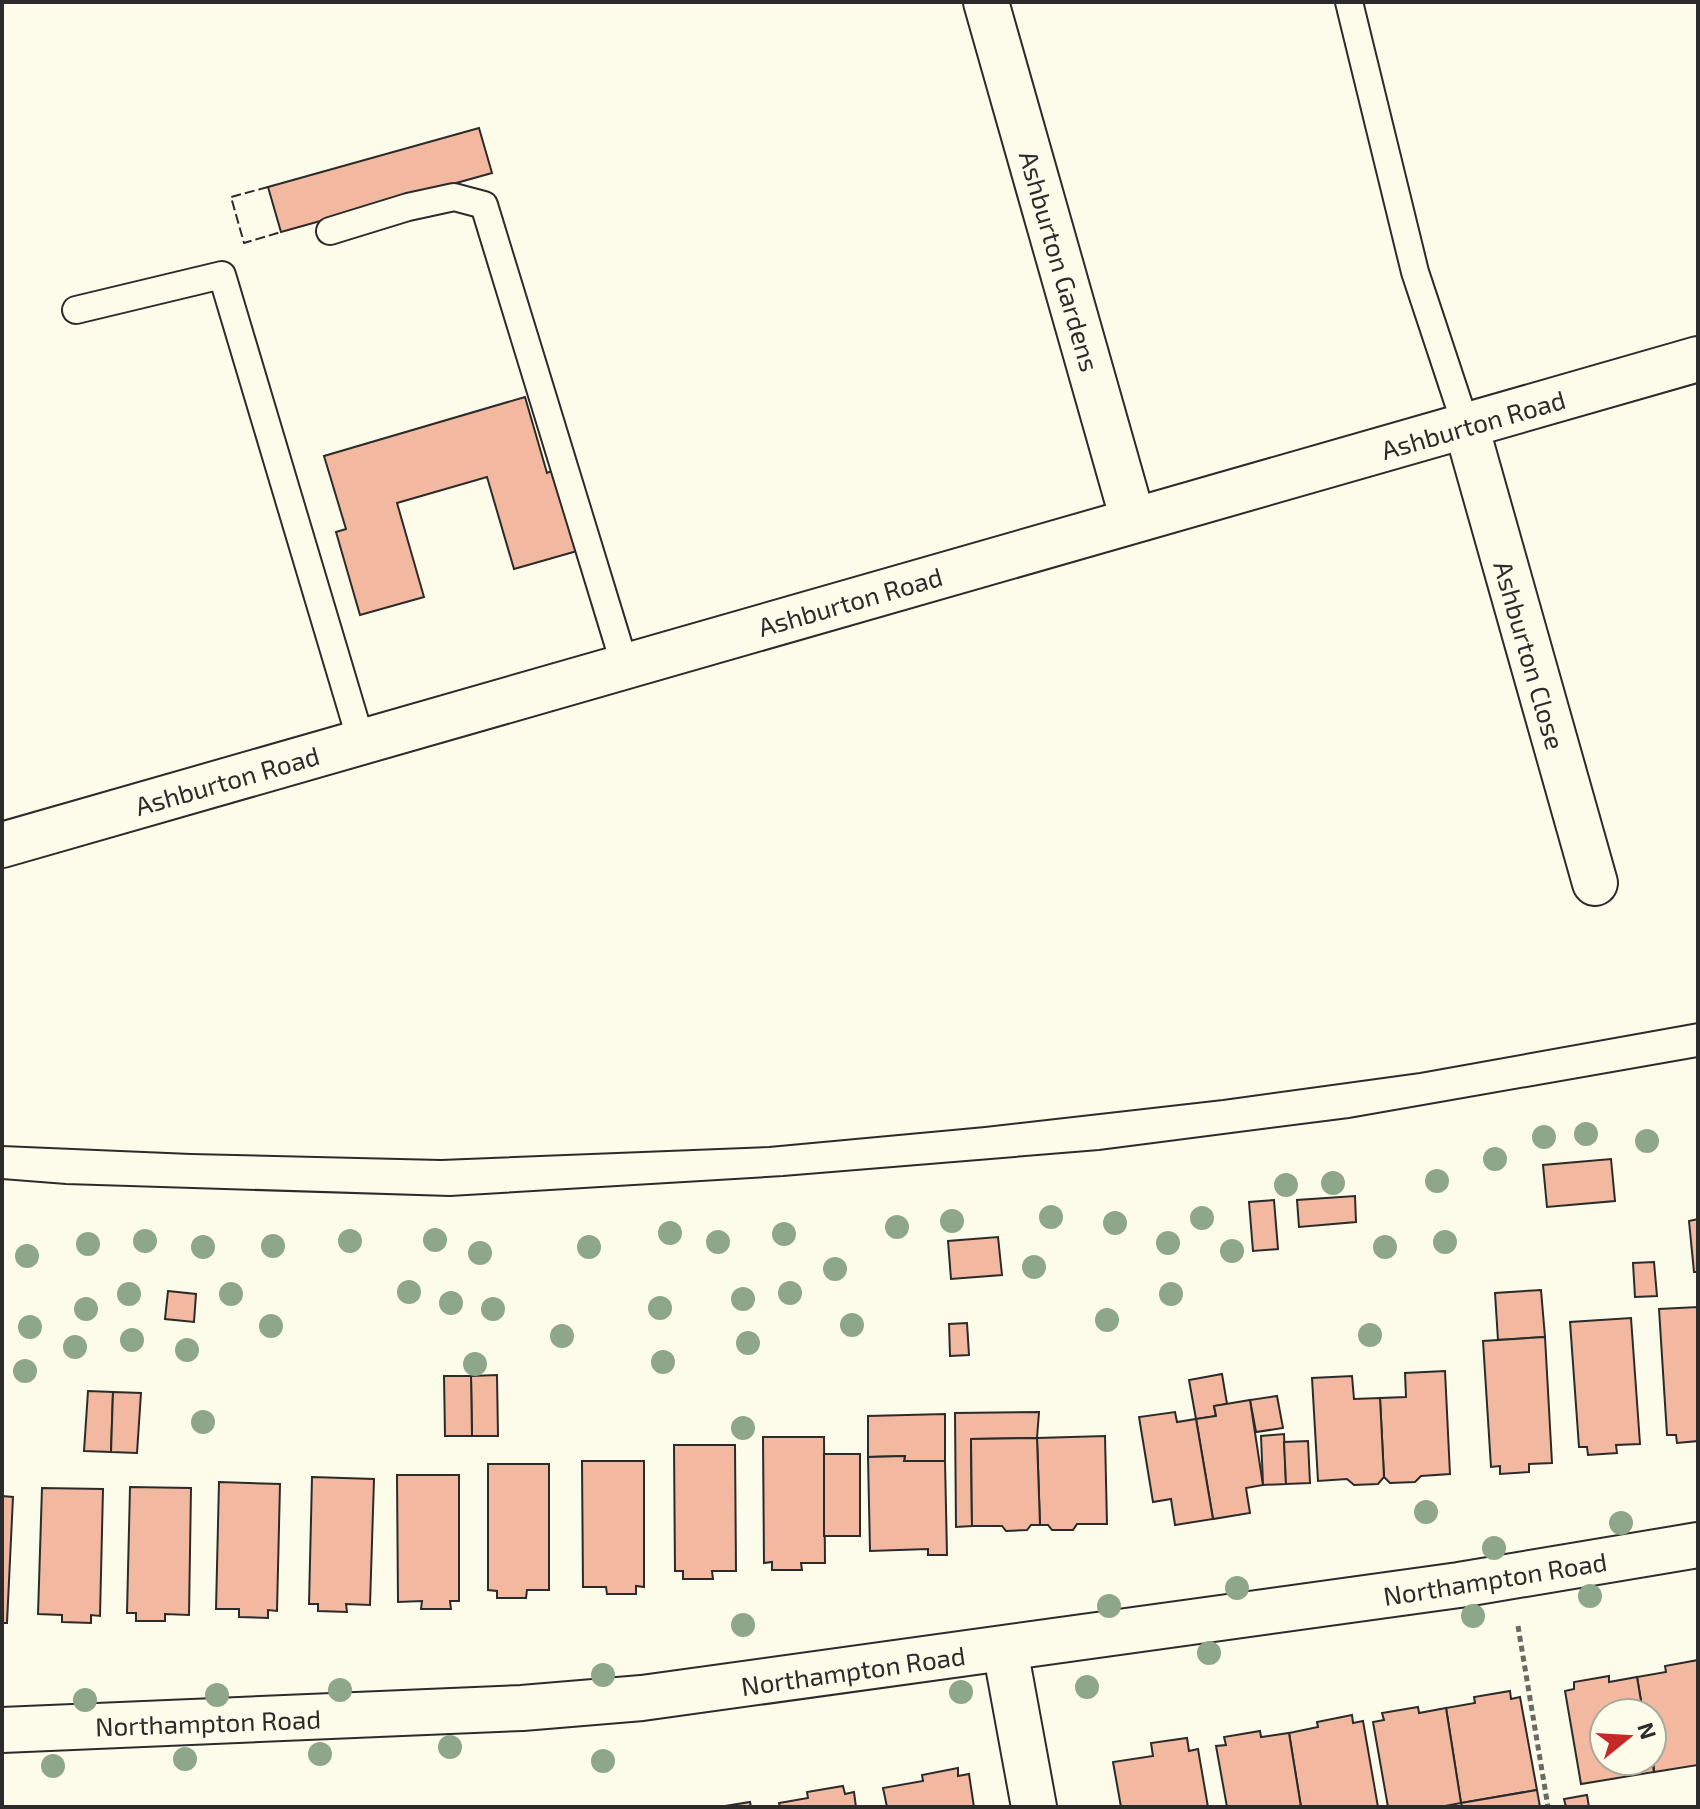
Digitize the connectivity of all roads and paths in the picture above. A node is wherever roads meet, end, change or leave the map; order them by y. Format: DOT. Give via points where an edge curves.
graph roads {
  1 [pos="986,2"];
  2 [pos="1349,2"];
  3 [pos="330,231"];
  4 [pos="76,310"];
  5 [pos="1698,359"];
  6 [pos="1466,426"];
  7 [pos="1133,520"];
  8 [pos="625,666"];
  9 [pos="361,741"];
  10 [pos="2,845"];
  11 [pos="1595,883"];
  12 [pos="1698,1545"];
  13 [pos="1510,1577"];
  14 [pos="1005,1649"];
  15 [pos="2,1730"];
  16 [pos="1034,1807"];
  17 [pos="1548,1807"];
  1 -- 7 [label="street, Ashburton Gardens"];
  2 -- 6 [label="lane" via="1415,272"];
  3 -- 8 [label="lane" via="454,197 484,205"];
  4 -- 9 [label="lane" via="222,275"];
  5 -- 6 [label="street, Ashburton Road"];
  6 -- 7 [label="street, Ashburton Road"];
  6 -- 11 [label="street, Ashburton Close"];
  7 -- 8 [label="street, Ashburton Road"];
  8 -- 9 [label="street, Ashburton Road"];
  9 -- 10 [label="street, Ashburton Road"];
  12 -- 13 [label="street, Northampton Road"];
  13 -- 14 [label="street, Northampton Road"];
  13 -- 17 [label="path"];
  14 -- 15 [label="street, Northampton Road" via="693,1692 536,1707"];
  14 -- 16 [label="street"];
}
